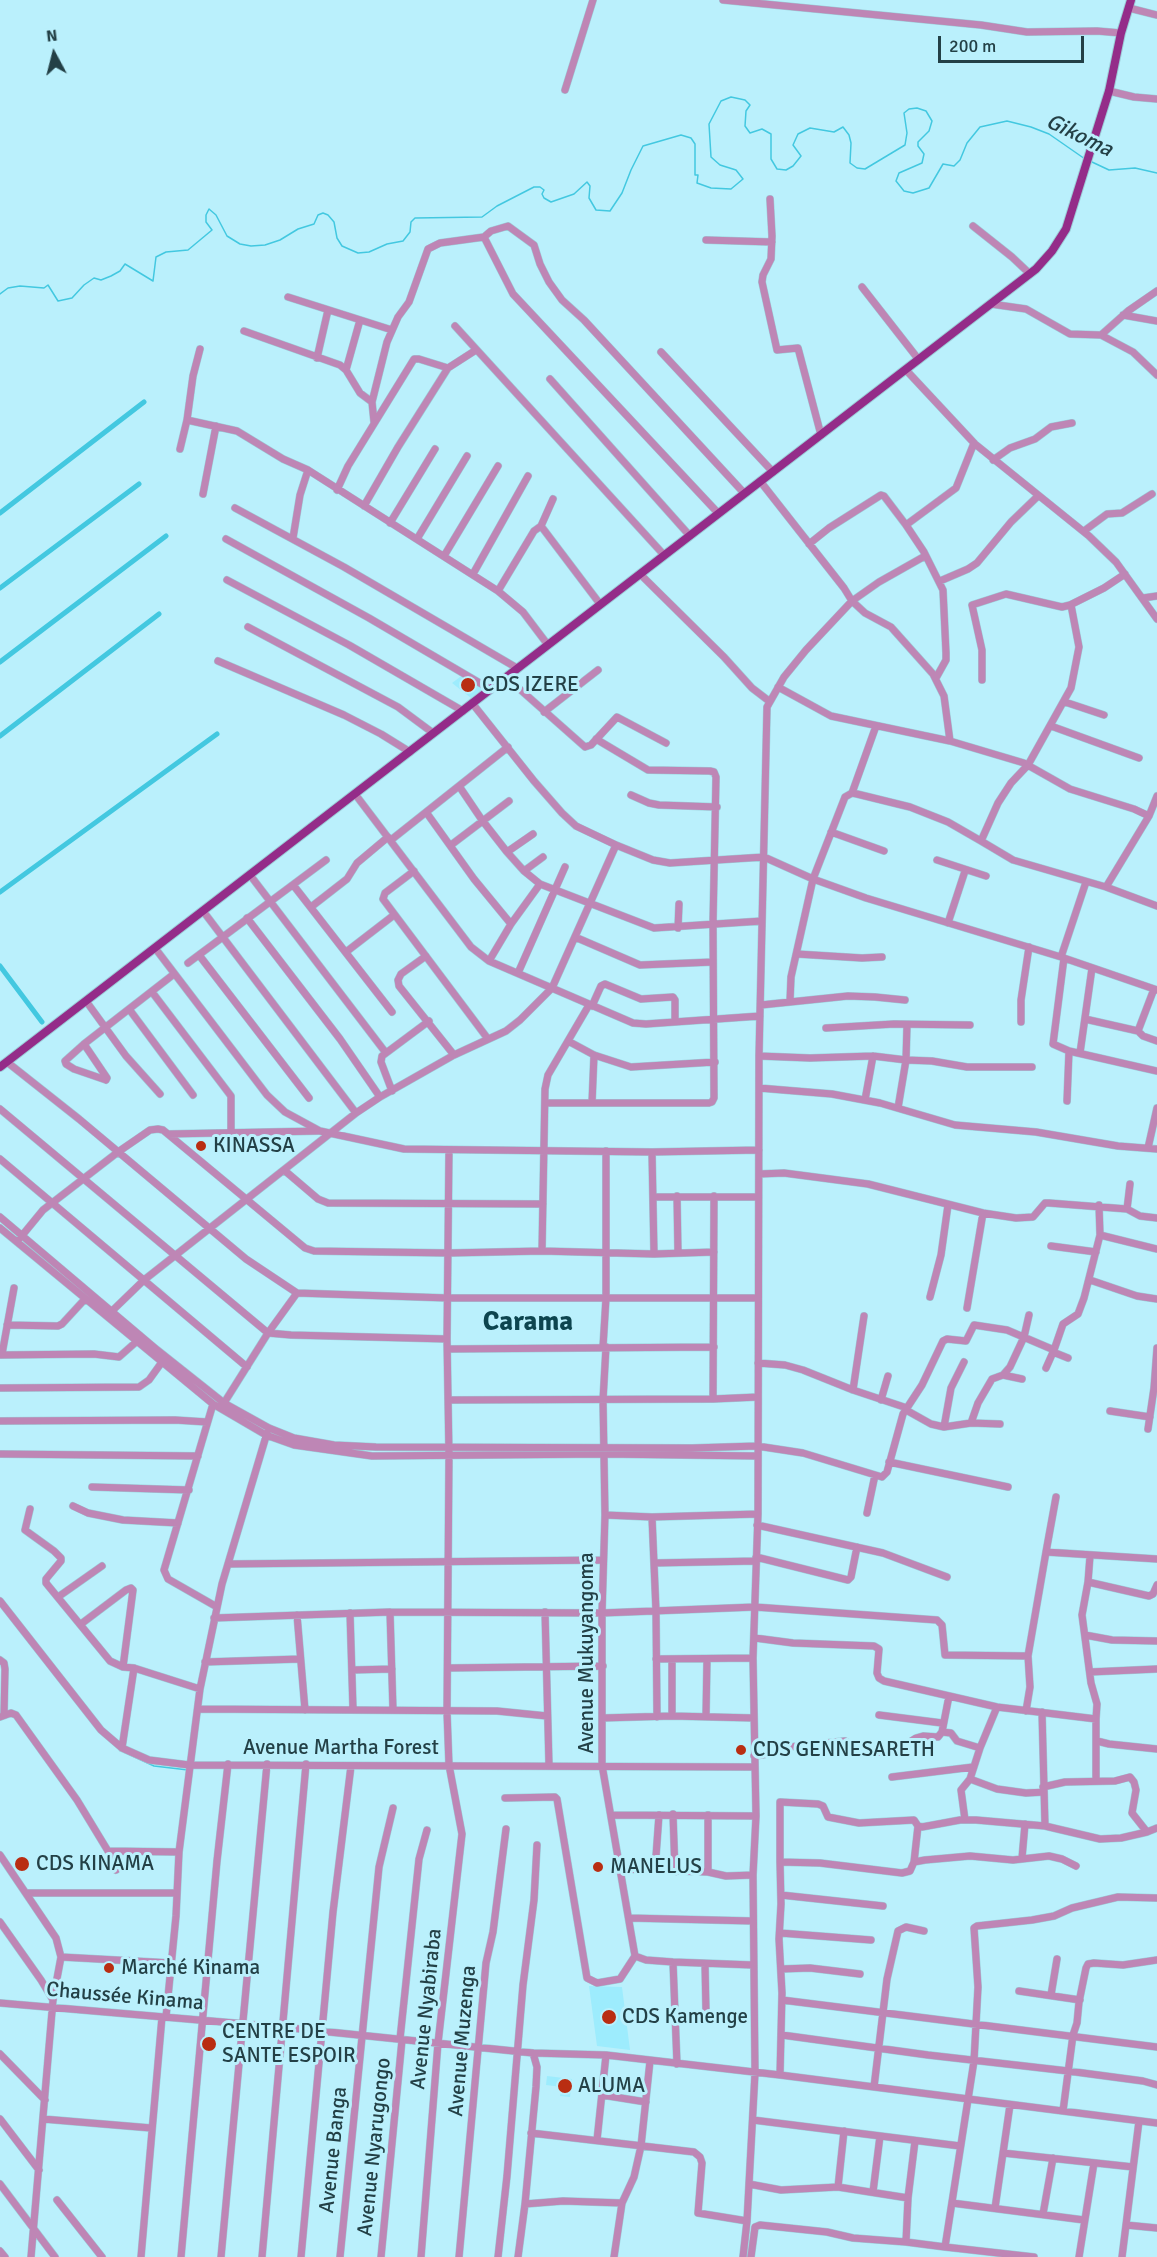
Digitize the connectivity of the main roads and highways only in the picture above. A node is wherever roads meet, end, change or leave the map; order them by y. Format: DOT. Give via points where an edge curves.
graph roads {
  1 [pos="1130,4"];
  2 [pos="3,1065"];
  1 -- 2 [label="main road" via="1066,229 1030,274"];
}
